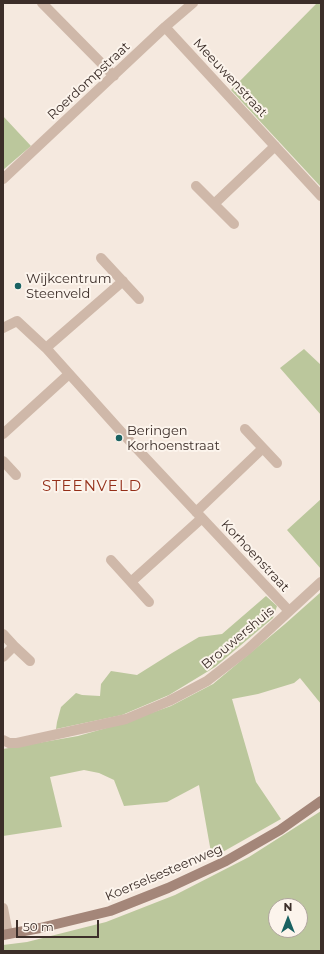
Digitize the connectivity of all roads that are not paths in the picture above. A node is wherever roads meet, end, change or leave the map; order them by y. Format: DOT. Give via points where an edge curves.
graph roads {
  1 [pos="42,3"];
  2 [pos="193,3"];
  3 [pos="165,27"];
  4 [pos="114,76"];
  5 [pos="275,146"];
  6 [pos="3,179"];
  7 [pos="196,186"];
  8 [pos="321,196"];
  9 [pos="215,203"];
  10 [pos="234,224"];
  11 [pos="101,258"];
  12 [pos="123,281"];
  13 [pos="139,299"];
  14 [pos="3,328"];
  15 [pos="46,348"];
  16 [pos="69,374"];
  17 [pos="245,429"];
  18 [pos="3,434"];
  19 [pos="262,449"];
  20 [pos="3,461"];
  21 [pos="277,463"];
  22 [pos="16,475"];
  23 [pos="199,515"];
  24 [pos="111,560"];
  25 [pos="132,581"];
  26 [pos="321,582"];
  27 [pos="150,602"];
  28 [pos="289,611"];
  29 [pos="3,634"];
  30 [pos="14,646"];
  31 [pos="3,657"];
  32 [pos="30,661"];
  33 [pos="3,740"];
  34 [pos="321,801"];
  35 [pos="3,908"];
  36 [pos="5,934"];
  1 -- 4 [label="street"];
  2 -- 3 [label="street, Roerdompstraat"];
  3 -- 4 [label="street, Roerdompstraat"];
  3 -- 5 [label="street, Meeuwenstraat"];
  4 -- 6 [label="street, Roerdompstraat"];
  5 -- 8 [label="street, Meeuwenstraat"];
  5 -- 9 [label="street"];
  7 -- 9 [label="street"];
  9 -- 10 [label="street"];
  11 -- 12 [label="street"];
  12 -- 13 [label="street"];
  12 -- 15 [label="street"];
  14 -- 15 [label="street, Korhoenstraat" via="17,321"];
  15 -- 16 [label="street, Korhoenstraat"];
  16 -- 18 [label="street"];
  16 -- 23 [label="street, Korhoenstraat"];
  17 -- 19 [label="street"];
  19 -- 21 [label="street"];
  19 -- 23 [label="street, Korhoenstraat"];
  20 -- 22 [label="street"];
  23 -- 25 [label="street, Korhoenstraat"];
  23 -- 28 [label="street, Korhoenstraat"];
  24 -- 25 [label="street"];
  25 -- 27 [label="street"];
  26 -- 28 [label="street, Brouwershuis"];
  28 -- 33 [label="street, Brouwershuis" via="247,650 207,681 168,701 126,719 17,743"];
  29 -- 30 [label="street"];
  30 -- 31 [label="street"];
  30 -- 32 [label="street"];
  34 -- 36 [label="street, Koerselsesteenweg" via="280,830 226,861 168,888 110,911"];
  35 -- 36 [label="street"];
}
